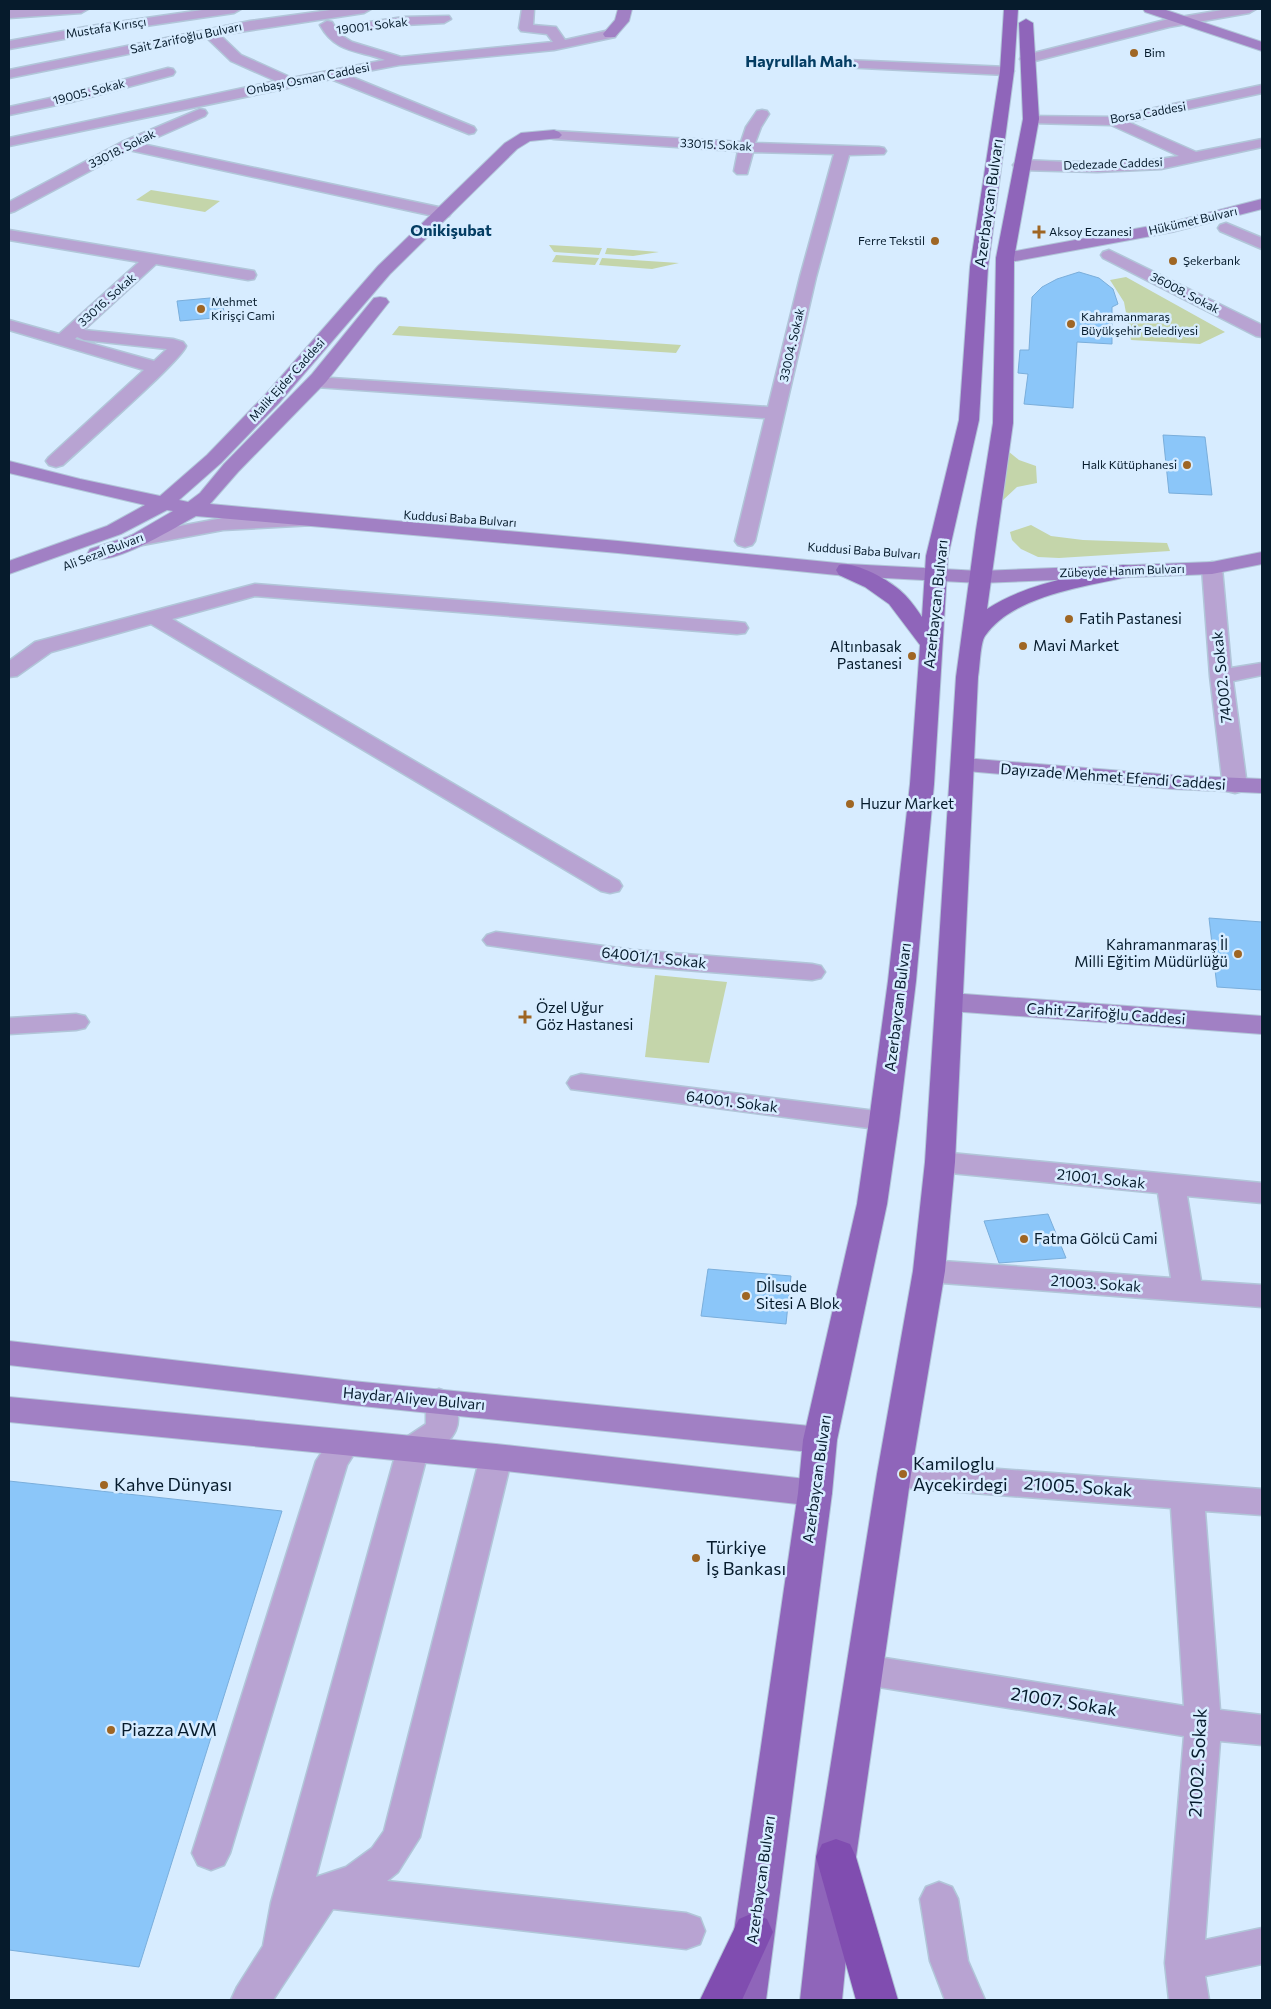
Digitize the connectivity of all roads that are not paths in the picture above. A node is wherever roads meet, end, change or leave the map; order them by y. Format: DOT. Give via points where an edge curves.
graph roads {
  1 [pos="81,9"];
  2 [pos="234,9"];
  3 [pos="364,9"];
  4 [pos="528,9"];
  5 [pos="624,9"];
  6 [pos="1011,9"];
  7 [pos="1026,9"];
  8 [pos="1150,9"];
  9 [pos="1249,9"];
  10 [pos="177,13"];
  11 [pos="9,14"];
  12 [pos="441,14"];
  13 [pos="323,15"];
  14 [pos="1183,20"];
  15 [pos="404,21"];
  16 [pos="329,31"];
  17 [pos="210,33"];
  18 [pos="422,33"];
  19 [pos="610,34"];
  20 [pos="562,44"];
  21 [pos="9,45"];
  22 [pos="1262,47"];
  23 [pos="467,53"];
  24 [pos="1020,60"];
  25 [pos="399,61"];
  26 [pos="846,64"];
  27 [pos="168,72"];
  28 [pos="11,74"];
  29 [pos="334,74"];
  30 [pos="39,82"];
  31 [pos="290,82"];
  32 [pos="1262,89"];
  33 [pos="56,90"];
  34 [pos="237,93"];
  35 [pos="71,98"];
  36 [pos="167,108"];
  37 [pos="9,111"];
  38 [pos="762,114"];
  39 [pos="120,118"];
  40 [pos="1031,119"];
  41 [pos="183,121"];
  42 [pos="1113,121"];
  43 [pos="101,123"];
  44 [pos="162,129"];
  45 [pos="469,130"];
  46 [pos="554,135"];
  47 [pos="9,142"];
  48 [pos="1262,143"];
  49 [pos="127,145"];
  50 [pos="746,147"];
  51 [pos="843,150"];
  52 [pos="879,151"];
  53 [pos="1196,158"];
  54 [pos="1021,165"];
  55 [pos="742,171"];
  56 [pos="1262,204"];
  57 [pos="9,208"];
  58 [pos="443,213"];
  59 [pos="1262,219"];
  60 [pos="1226,228"];
  61 [pos="9,235"];
  62 [pos="1262,244"];
  63 [pos="405,252"];
  64 [pos="1109,254"];
  65 [pos="152,259"];
  66 [pos="1005,265"];
  67 [pos="248,276"];
  68 [pos="9,325"];
  69 [pos="1262,332"];
  70 [pos="66,337"];
  71 [pos="158,368"];
  72 [pos="316,382"];
  73 [pos="776,413"];
  74 [pos="9,448"];
  75 [pos="56,461"];
  76 [pos="9,467"];
  77 [pos="171,497"];
  78 [pos="200,503"];
  79 [pos="316,521"];
  80 [pos="137,540"];
  81 [pos="745,541"];
  82 [pos="1262,558"];
  83 [pos="936,565"];
  84 [pos="9,568"];
  85 [pos="1212,568"];
  86 [pos="847,570"];
  87 [pos="1124,571"];
  88 [pos="980,577"];
  89 [pos="9,582"];
  90 [pos="154,617"];
  91 [pos="737,628"];
  92 [pos="973,635"];
  93 [pos="930,643"];
  94 [pos="1262,669"];
  95 [pos="9,672"];
  96 [pos="1221,676"];
  97 [pos="964,765"];
  98 [pos="1235,786"];
  99 [pos="1262,786"];
  100 [pos="610,886"];
  101 [pos="496,940"];
  102 [pos="812,972"];
  103 [pos="950,1002"];
  104 [pos="76,1022"];
  105 [pos="1262,1025"];
  106 [pos="9,1026"];
  107 [pos="581,1083"];
  108 [pos="884,1121"];
  109 [pos="940,1162"];
  110 [pos="1171,1186"];
  111 [pos="1262,1193"];
  112 [pos="929,1271"];
  113 [pos="1188,1291"];
  114 [pos="1262,1296"];
  115 [pos="9,1353"];
  116 [pos="439,1401"];
  117 [pos="9,1409"];
  118 [pos="820,1440"];
  119 [pos="345,1443"];
  120 [pos="414,1450"];
  121 [pos="496,1457"];
  122 [pos="894,1474"];
  123 [pos="815,1493"];
  124 [pos="1186,1495"];
  125 [pos="1262,1502"];
  126 [pos="866,1670"];
  127 [pos="1204,1724"];
  128 [pos="1262,1730"];
  129 [pos="210,1853"];
  130 [pos="836,1857"];
  131 [pos="324,1892"];
  132 [pos="939,1899"];
  133 [pos="686,1931"];
  134 [pos="753,1932"];
  135 [pos="1262,1946"];
  136 [pos="280,1954"];
  137 [pos="1184,1963"];
  138 [pos="251,2000"];
  139 [pos="721,2000"];
  140 [pos="745,2000"];
  141 [pos="821,2000"];
  142 [pos="877,2000"];
  143 [pos="965,2000"];
  144 [pos="1189,2000"];
  1 -- 11 [label="street"];
  2 -- 10 [label="street, Mustafa Kırısçı"];
  3 -- 13 [label="street, Sait Zarifoğlu Bulvarı"];
  4 -- 20 [label="street" via="526,28 551,30"];
  5 -- 19 [label="main road" via="622,21"];
  6 -- 24 [label="main road, Azerbaycan Bulvarı"];
  7 -- 24 [label="main road, Azerbaycan Bulvarı"];
  8 -- 14 [label="main road"];
  9 -- 14 [label="street"];
  10 -- 21 [label="street, Mustafa Kırısçı"];
  12 -- 15 [label="street, 19001. Sokak"];
  12 -- 23 [label="street" via="452,36"];
  13 -- 16 [label="street"];
  13 -- 17 [label="street, Sait Zarifoğlu Bulvarı" via="250,24"];
  14 -- 22 [label="main road"];
  14 -- 24 [label="street"];
  15 -- 16 [label="street, 19001. Sokak"];
  15 -- 18 [label="street"];
  16 -- 25 [label="street" via="339,41"];
  17 -- 28 [label="street, Sait Zarifoğlu Bulvarı"];
  17 -- 31 [label="street" via="236,58"];
  19 -- 20 [label="street, Onbaşı Osman Caddesi"];
  20 -- 23 [label="street, Onbaşı Osman Caddesi"];
  23 -- 25 [label="street, Onbaşı Osman Caddesi"];
  24 -- 26 [label="street"];
  24 -- 40 [label="main road, Azerbaycan Bulvarı"];
  24 -- 83 [label="main road, Azerbaycan Bulvarı" via="979,267 969,420"];
  25 -- 29 [label="street, Onbaşı Osman Caddesi"];
  27 -- 35 [label="street, 19005. Sokak"];
  28 -- 30 [label="street"];
  29 -- 31 [label="street, Onbaşı Osman Caddesi"];
  29 -- 45 [label="street"];
  31 -- 34 [label="street, Onbaşı Osman Caddesi"];
  32 -- 42 [label="street, Borsa Caddesi"];
  33 -- 35 [label="street"];
  34 -- 36 [label="street, Onbaşı Osman Caddesi"];
  34 -- 41 [label="street, 33018. Sokak"];
  35 -- 37 [label="street, 19005. Sokak"];
  35 -- 43 [label="street"];
  36 -- 39 [label="street, Onbaşı Osman Caddesi"];
  36 -- 41 [label="street"];
  38 -- 50 [label="street"];
  39 -- 43 [label="street, Onbaşı Osman Caddesi"];
  39 -- 44 [label="street" via="153,120 160,123"];
  40 -- 42 [label="street, Borsa Caddesi"];
  40 -- 54 [label="main road, Azerbaycan Bulvarı"];
  41 -- 44 [label="street, 33018. Sokak"];
  42 -- 53 [label="street"];
  43 -- 47 [label="street, Onbaşı Osman Caddesi"];
  44 -- 49 [label="street, 33018. Sokak"];
  46 -- 50 [label="street, 33015. Sokak"];
  46 -- 58 [label="main road, Malik Ejder Caddesi" via="526,136 511,146"];
  48 -- 53 [label="street, Dedezade Caddesi"];
  49 -- 57 [label="street, 33018. Sokak"];
  49 -- 58 [label="street"];
  50 -- 51 [label="street, 33015. Sokak"];
  50 -- 55 [label="street"];
  51 -- 52 [label="street, 33015. Sokak"];
  51 -- 73 [label="street, 33004. Sokak"];
  53 -- 54 [label="street, Dedezade Caddesi" via="1161,164 1097,167"];
  54 -- 66 [label="main road, Azerbaycan Bulvarı"];
  56 -- 66 [label="main road, Hükümet Bulvarı"];
  58 -- 63 [label="main road, Malik Ejder Caddesi"];
  59 -- 60 [label="main road, Hükümet Bulvarı"];
  60 -- 62 [label="street"];
  60 -- 64 [label="main road, Hükümet Bulvarı"];
  61 -- 65 [label="street"];
  63 -- 72 [label="main road, Malik Ejder Caddesi" via="403,274"];
  63 -- 77 [label="main road, Malik Ejder Caddesi" via="384,270 272,399 214,459"];
  64 -- 66 [label="main road, Hükümet Bulvarı" via="1077,262"];
  64 -- 69 [label="street, 36008. Sokak"];
  65 -- 67 [label="street"];
  65 -- 70 [label="street, 33016. Sokak"];
  66 -- 88 [label="main road, Azerbaycan Bulvarı" via="1003,423"];
  68 -- 70 [label="street"];
  70 -- 71 [label="street"];
  70 -- 71 [label="street" via="177,346"];
  71 -- 75 [label="street"];
  72 -- 73 [label="street"];
  72 -- 78 [label="main road, Malik Ejder Caddesi"];
  73 -- 81 [label="street, 33004. Sokak"];
  74 -- 75 [label="main road, Kuddusi Baba Bulvarı"];
  75 -- 77 [label="main road, Kuddusi Baba Bulvarı"];
  76 -- 77 [label="main road, Kuddusi Baba Bulvarı" via="126,496"];
  77 -- 78 [label="main road, Kuddusi Baba Bulvarı"];
  77 -- 84 [label="main road, Ali Sezal Bulvarı" via="114,530"];
  78 -- 79 [label="main road, Kuddusi Baba Bulvarı"];
  78 -- 80 [label="main road, Ali Sezal Bulvarı"];
  78 -- 81 [label="main road, Kuddusi Baba Bulvarı" via="303,507"];
  79 -- 80 [label="street" via="223,524"];
  79 -- 86 [label="main road, Kuddusi Baba Bulvarı"];
  80 -- 89 [label="main road, Ali Sezal Bulvarı" via="47,573"];
  81 -- 83 [label="main road, Kuddusi Baba Bulvarı" via="862,552"];
  82 -- 85 [label="main road, Zübeyde Hanım Bulvarı"];
  83 -- 86 [label="main road, Kuddusi Baba Bulvarı"];
  83 -- 88 [label="main road, Kuddusi Baba Bulvarı"];
  83 -- 93 [label="main road, Azerbaycan Bulvarı"];
  85 -- 87 [label="main road, Zübeyde Hanım Bulvarı"];
  85 -- 96 [label="street, 74002. Sokak"];
  86 -- 93 [label="main road" via="873,582 897,599"];
  87 -- 88 [label="main road, Zübeyde Hanım Bulvarı"];
  87 -- 92 [label="main road" via="1016,601 995,613"];
  88 -- 92 [label="main road, Azerbaycan Bulvarı"];
  90 -- 91 [label="street" via="255,590"];
  90 -- 95 [label="street" via="43,647"];
  90 -- 100 [label="street"];
  92 -- 97 [label="main road, Azerbaycan Bulvarı" via="967,677"];
  93 -- 108 [label="main road, Azerbaycan Bulvarı" via="922,784"];
  94 -- 96 [label="street"];
  96 -- 98 [label="street, 74002. Sokak"];
  97 -- 98 [label="main road, Dayızade Mehmet Efendi Caddesi"];
  97 -- 103 [label="main road, Azerbaycan Bulvarı"];
  98 -- 99 [label="main road, Dayızade Mehmet Efendi Caddesi"];
  101 -- 102 [label="street, 64001/1. Sokak" via="634,958"];
  103 -- 105 [label="main road, Cahit Zarifoğlu Caddesi"];
  103 -- 109 [label="main road, Azerbaycan Bulvarı"];
  104 -- 106 [label="street"];
  107 -- 108 [label="street, 64001. Sokak"];
  108 -- 118 [label="main road, Azerbaycan Bulvarı" via="872,1204"];
  109 -- 110 [label="street, 21001. Sokak"];
  109 -- 112 [label="main road, Azerbaycan Bulvarı"];
  110 -- 111 [label="street, 21001. Sokak"];
  110 -- 113 [label="street"];
  112 -- 113 [label="street, 21003. Sokak"];
  112 -- 122 [label="main road, Azerbaycan Bulvarı"];
  113 -- 114 [label="street, 21003. Sokak"];
  115 -- 116 [label="main road, Haydar Aliyev Bulvarı"];
  116 -- 118 [label="main road, Haydar Aliyev Bulvarı"];
  116 -- 120 [label="street" via="444,1414 443,1425 437,1436"];
  117 -- 119 [label="main road"];
  118 -- 123 [label="main road, Azerbaycan Bulvarı"];
  119 -- 120 [label="main road"];
  119 -- 129 [label="street" via="332,1461"];
  120 -- 121 [label="main road"];
  120 -- 136 [label="street" via="293,1894"];
  121 -- 123 [label="main road"];
  121 -- 131 [label="street" via="400,1837 385,1860 358,1880"];
  122 -- 124 [label="street, 21005. Sokak"];
  122 -- 126 [label="main road, Azerbaycan Bulvarı"];
  123 -- 134 [label="main road, Azerbaycan Bulvarı"];
  124 -- 125 [label="street, 21005. Sokak"];
  124 -- 127 [label="street, 21002. Sokak"];
  126 -- 127 [label="street, 21007. Sokak"];
  126 -- 130 [label="main road, Azerbaycan Bulvarı"];
  127 -- 128 [label="street, 21007. Sokak"];
  127 -- 137 [label="street, 21002. Sokak"];
  130 -- 141 [label="main road, Azerbaycan Bulvarı"];
  130 -- 142 [label="highway"];
  131 -- 133 [label="street"];
  131 -- 136 [label="street"];
  132 -- 143 [label="street" via="949,1961"];
  134 -- 139 [label="highway"];
  134 -- 140 [label="main road, Azerbaycan Bulvarı"];
  135 -- 137 [label="street"];
  136 -- 138 [label="street"];
  137 -- 144 [label="street, 21002. Sokak"];
}
